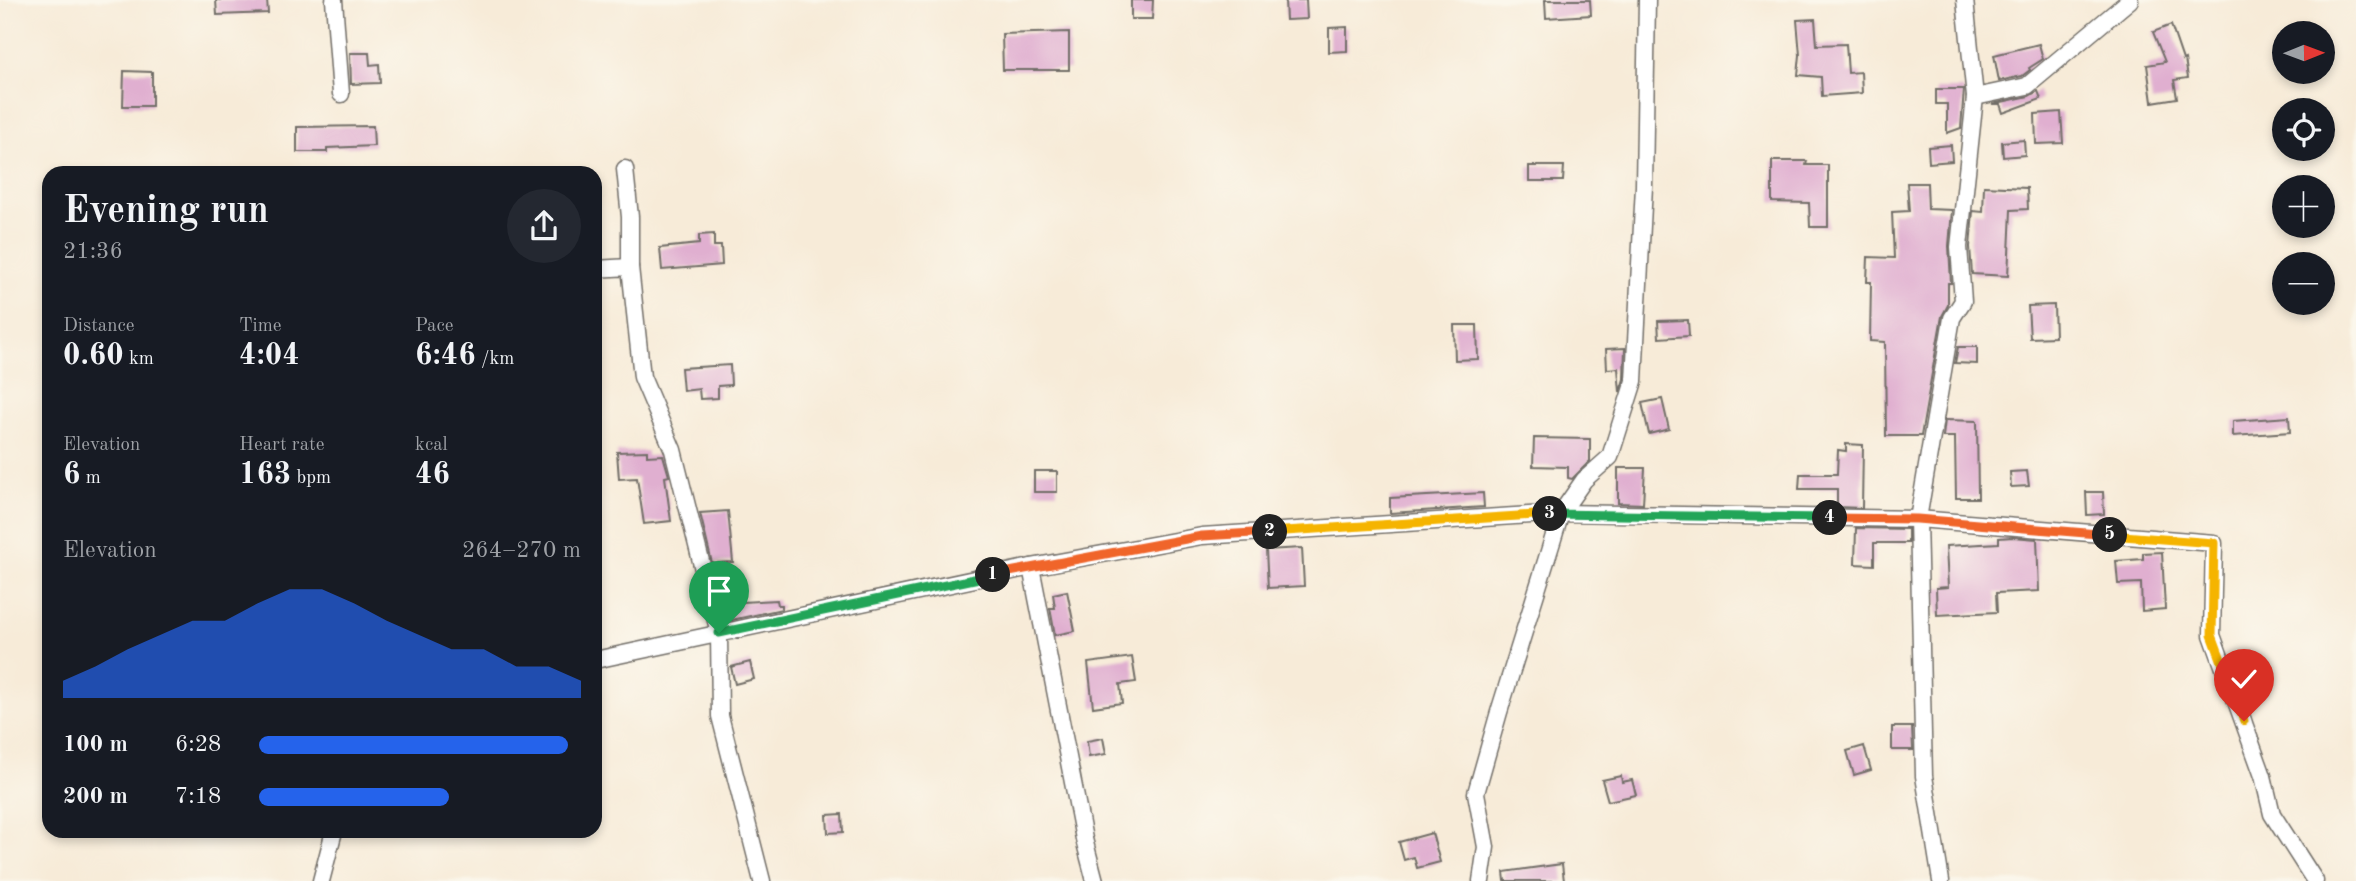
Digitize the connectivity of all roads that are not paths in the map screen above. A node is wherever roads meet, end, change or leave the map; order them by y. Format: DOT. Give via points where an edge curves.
graph roads {
  1 [pos="334,0"];
  2 [pos="1647,0"];
  3 [pos="1965,0"];
  4 [pos="2130,0"];
  5 [pos="341,94"];
  6 [pos="1975,97"];
  7 [pos="625,169"];
  8 [pos="629,267"];
  9 [pos="602,269"];
  10 [pos="1562,513"];
  11 [pos="1917,519"];
  12 [pos="1031,567"];
  13 [pos="719,633"];
  14 [pos="602,658"];
  15 [pos="332,838"];
  16 [pos="321,881"];
  17 [pos="762,881"];
  18 [pos="1095,881"];
  19 [pos="1481,881"];
  20 [pos="1941,881"];
  21 [pos="2315,881"];
  1 -- 5 [label="street"];
  2 -- 10 [label="street" via="1634,381 1610,457 1584,480"];
  3 -- 6 [label="street"];
  4 -- 6 [label="street" via="2027,86"];
  6 -- 11 [label="street" via="1959,247 1963,301 1952,318"];
  7 -- 8 [label="street"];
  8 -- 9 [label="street"];
  8 -- 13 [label="street" via="642,377 673,450"];
  10 -- 11 [label="street"];
  10 -- 12 [label="street" via="1202,536"];
  10 -- 19 [label="street" via="1476,793 1486,847"];
  11 -- 20 [label="street" via="1924,776"];
  11 -- 21 [label="street" via="2214,543 2212,635 2263,776 2272,814"];
  12 -- 13 [label="street"];
  12 -- 18 [label="street"];
  13 -- 14 [label="street"];
  13 -- 17 [label="street" via="720,716"];
  15 -- 16 [label="street"];
}
